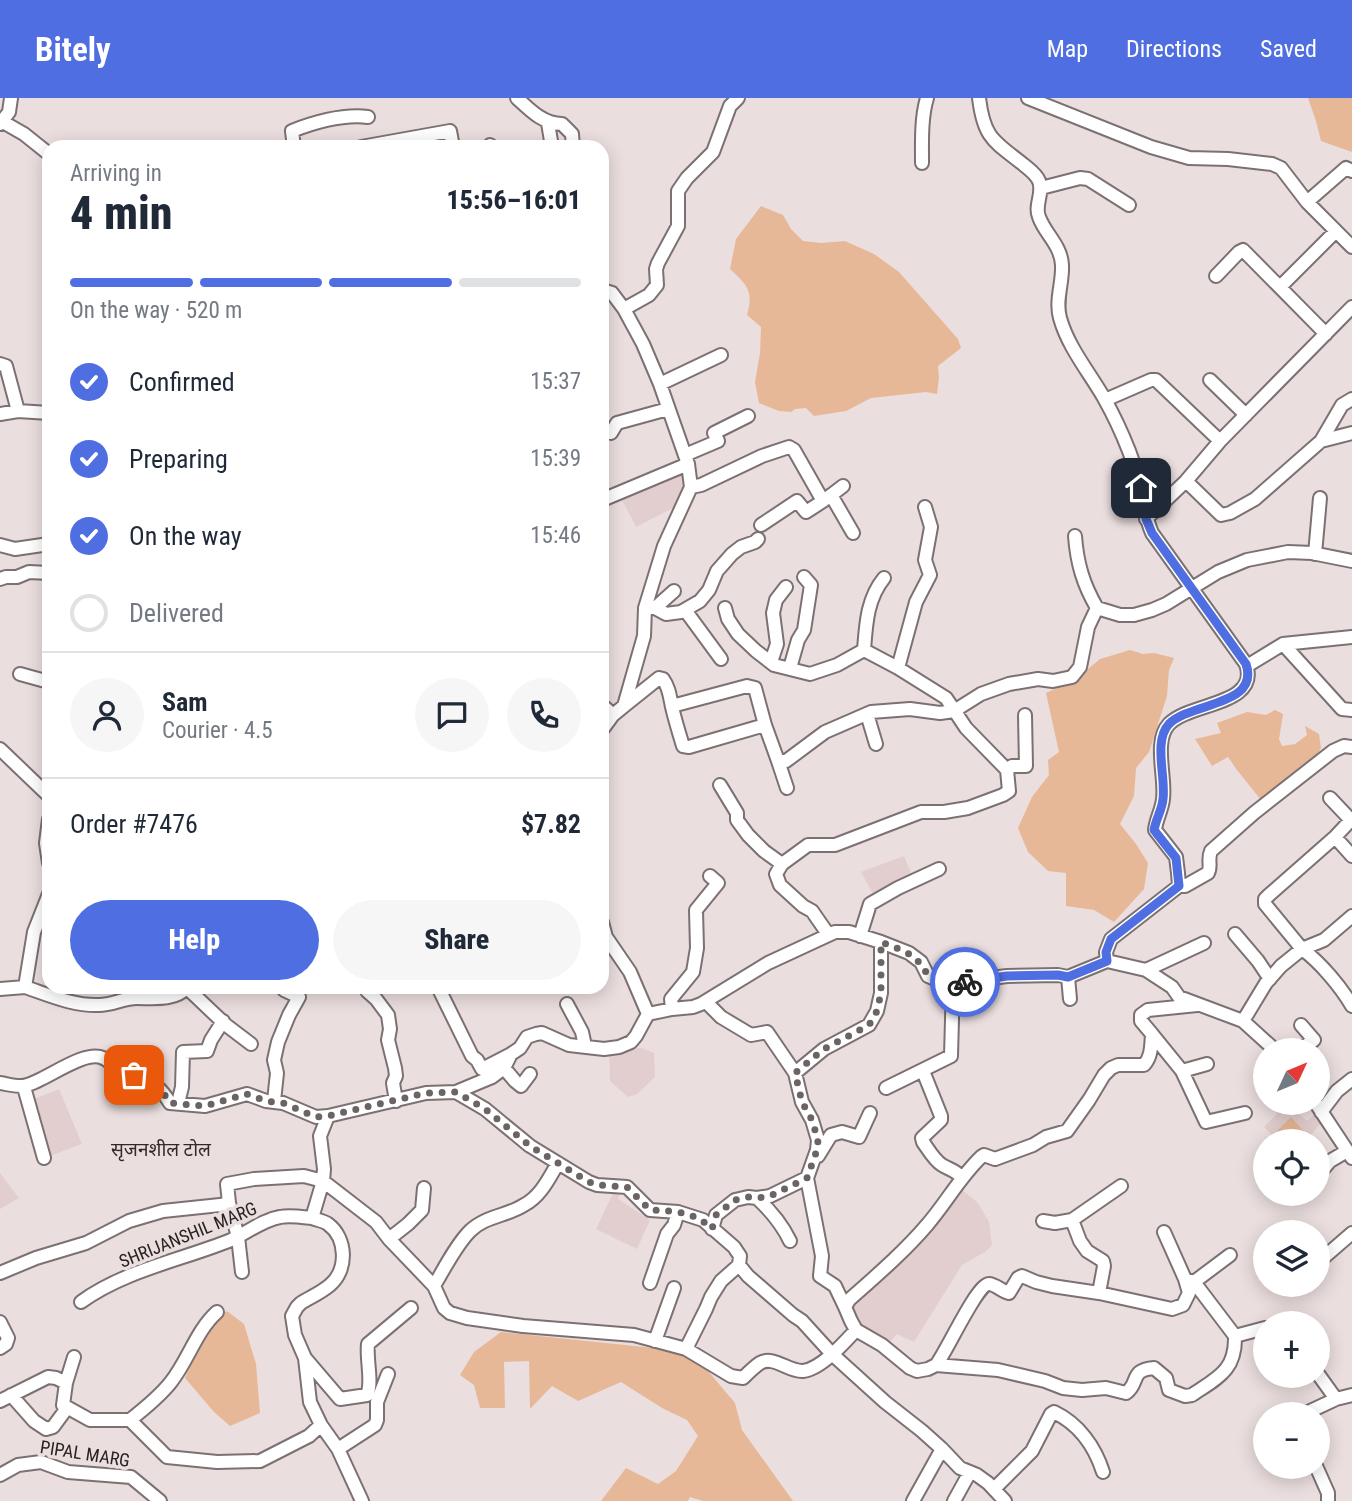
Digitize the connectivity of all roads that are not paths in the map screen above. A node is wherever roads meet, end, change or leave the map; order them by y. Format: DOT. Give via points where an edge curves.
graph roads {
  1 [pos="11,98"];
  2 [pos="517,98"];
  3 [pos="738,98"];
  4 [pos="927,98"];
  5 [pos="1028,98"];
  6 [pos="980,99"];
  7 [pos="368,117"];
  8 [pos="548,122"];
  9 [pos="1,123"];
  10 [pos="294,140"];
  11 [pos="400,140"];
  12 [pos="452,140"];
  13 [pos="551,140"];
  14 [pos="572,140"];
  15 [pos="42,148"];
  16 [pos="922,163"];
  17 [pos="1352,171"];
  18 [pos="1041,188"];
  19 [pos="1307,202"];
  20 [pos="1129,205"];
  21 [pos="1336,231"];
  22 [pos="1352,247"];
  23 [pos="1216,276"];
  24 [pos="1280,287"];
  25 [pos="609,292"];
  26 [pos="1352,307"];
  27 [pos="624,309"];
  28 [pos="1326,334"];
  29 [pos="721,355"];
  30 [pos="0,364"];
  31 [pos="1210,380"];
  32 [pos="660,384"];
  33 [pos="1352,399"];
  34 [pos="1105,400"];
  35 [pos="668,409"];
  36 [pos="18,411"];
  37 [pos="42,413"];
  38 [pos="0,414"];
  39 [pos="1246,415"];
  40 [pos="748,416"];
  41 [pos="611,432"];
  42 [pos="1352,433"];
  43 [pos="1220,441"];
  44 [pos="1321,441"];
  45 [pos="687,460"];
  46 [pos="1186,481"];
  47 [pos="843,486"];
  48 [pos="691,487"];
  49 [pos="609,497"];
  50 [pos="827,498"];
  51 [pos="1320,498"];
  52 [pos="925,507"];
  53 [pos="1146,519"];
  54 [pos="761,525"];
  55 [pos="853,533"];
  56 [pos="1075,536"];
  57 [pos="758,539"];
  58 [pos="0,545"];
  59 [pos="42,545"];
  60 [pos="1315,554"];
  61 [pos="1352,561"];
  62 [pos="42,573"];
  63 [pos="804,577"];
  64 [pos="884,578"];
  65 [pos="0,579"];
  66 [pos="786,587"];
  67 [pos="1192,588"];
  68 [pos="674,591"];
  69 [pos="650,608"];
  70 [pos="725,608"];
  71 [pos="1097,608"];
  72 [pos="685,610"];
  73 [pos="1352,637"];
  74 [pos="1283,644"];
  75 [pos="864,650"];
  76 [pos="720,659"];
  77 [pos="771,662"];
  78 [pos="1247,666"];
  79 [pos="790,668"];
  80 [pos="898,668"];
  81 [pos="20,674"];
  82 [pos="42,680"];
  83 [pos="624,706"];
  84 [pos="672,706"];
  85 [pos="1352,710"];
  86 [pos="609,711"];
  87 [pos="954,711"];
  88 [pos="867,713"];
  89 [pos="613,715"];
  90 [pos="1026,715"];
  91 [pos="609,720"];
  92 [pos="765,726"];
  93 [pos="876,744"];
  94 [pos="1352,747"];
  95 [pos="0,749"];
  96 [pos="778,761"];
  97 [pos="1007,770"];
  98 [pos="720,785"];
  99 [pos="787,788"];
  100 [pos="42,789"];
  101 [pos="1330,797"];
  102 [pos="1335,837"];
  103 [pos="1352,856"];
  104 [pos="782,864"];
  105 [pos="939,869"];
  106 [pos="710,876"];
  107 [pos="1179,886"];
  108 [pos="42,912"];
  109 [pos="1352,916"];
  110 [pos="828,934"];
  111 [pos="1235,934"];
  112 [pos="860,936"];
  113 [pos="881,942"];
  114 [pos="1204,943"];
  115 [pos="609,945"];
  116 [pos="1302,949"];
  117 [pos="1107,961"];
  118 [pos="1146,970"];
  119 [pos="1068,977"];
  120 [pos="1270,979"];
  121 [pos="953,983"];
  122 [pos="25,987"];
  123 [pos="0,989"];
  124 [pos="42,993"];
  125 [pos="46,994"];
  126 [pos="181,994"];
  127 [pos="195,994"];
  128 [pos="293,994"];
  129 [pos="370,994"];
  130 [pos="441,994"];
  131 [pos="1070,999"];
  132 [pos="706,1002"];
  133 [pos="567,1004"];
  134 [pos="1197,1005"];
  135 [pos="1352,1006"];
  136 [pos="672,1009"];
  137 [pos="648,1014"];
  138 [pos="223,1021"];
  139 [pos="1243,1021"];
  140 [pos="1301,1025"];
  141 [pos="1152,1034"];
  142 [pos="1263,1038"];
  143 [pos="1312,1038"];
  144 [pos="251,1044"];
  145 [pos="585,1046"];
  146 [pos="511,1054"];
  147 [pos="1207,1064"];
  148 [pos="505,1068"];
  149 [pos="923,1071"];
  150 [pos="1182,1071"];
  151 [pos="795,1073"];
  152 [pos="530,1074"];
  153 [pos="1352,1079"];
  154 [pos="0,1083"];
  155 [pos="24,1087"];
  156 [pos="886,1088"];
  157 [pos="456,1092"];
  158 [pos="1330,1097"];
  159 [pos="274,1101"];
  160 [pos="396,1101"];
  161 [pos="178,1102"];
  162 [pos="870,1113"];
  163 [pos="1245,1113"];
  164 [pos="1323,1115"];
  165 [pos="328,1116"];
  166 [pos="1349,1155"];
  167 [pos="44,1158"];
  168 [pos="1330,1161"];
  169 [pos="558,1163"];
  170 [pos="812,1165"];
  171 [pos="807,1178"];
  172 [pos="962,1178"];
  173 [pos="323,1181"];
  174 [pos="1121,1186"];
  175 [pos="424,1188"];
  176 [pos="757,1198"];
  177 [pos="229,1203"];
  178 [pos="678,1212"];
  179 [pos="312,1218"];
  180 [pos="1072,1220"];
  181 [pos="1043,1221"];
  182 [pos="712,1229"];
  183 [pos="1164,1232"];
  184 [pos="1352,1233"];
  185 [pos="237,1237"];
  186 [pos="389,1239"];
  187 [pos="790,1241"];
  188 [pos="1330,1252"];
  189 [pos="1230,1255"];
  190 [pos="739,1265"];
  191 [pos="242,1272"];
  192 [pos="0,1273"];
  193 [pos="1190,1280"];
  194 [pos="650,1283"];
  195 [pos="434,1286"];
  196 [pos="674,1288"];
  197 [pos="1099,1293"];
  198 [pos="81,1302"];
  199 [pos="845,1307"];
  200 [pos="411,1308"];
  201 [pos="218,1312"];
  202 [pos="0,1322"];
  203 [pos="856,1331"];
  204 [pos="1253,1331"];
  205 [pos="1235,1336"];
  206 [pos="655,1341"];
  207 [pos="0,1348"];
  208 [pos="686,1349"];
  209 [pos="832,1354"];
  210 [pos="74,1357"];
  211 [pos="305,1358"];
  212 [pos="936,1365"];
  213 [pos="388,1374"];
  214 [pos="66,1383"];
  215 [pos="1328,1388"];
  216 [pos="1352,1395"];
  217 [pos="5,1398"];
  218 [pos="1336,1399"];
  219 [pos="1330,1402"];
  220 [pos="67,1408"];
  221 [pos="130,1420"];
  222 [pos="321,1425"];
  223 [pos="942,1448"];
  224 [pos="338,1449"];
  225 [pos="970,1472"];
  226 [pos="1103,1472"];
  227 [pos="0,1475"];
  228 [pos="1322,1479"];
  229 [pos="994,1489"];
  230 [pos="160,1501"];
  231 [pos="362,1501"];
  232 [pos="913,1501"];
  233 [pos="954,1501"];
  234 [pos="1005,1501"];
  235 [pos="1328,1501"];
  1 -- 9 [label="street"];
  2 -- 8 [label="street"];
  3 -- 27 [label="street" via="730,106 713,152 678,191 678,226 658,263 657,285"];
  4 -- 16 [label="street"];
  5 -- 19 [label="street" via="1189,158 1272,164"];
  6 -- 18 [label="street" via="989,135 1037,176"];
  7 -- 10 [label="street" via="315,123 292,131"];
  8 -- 13 [label="street"];
  8 -- 14 [label="street" via="562,124"];
  9 -- 15 [label="street"];
  11 -- 12 [label="street" via="450,131"];
  17 -- 19 [label="street" via="1346,168"];
  18 -- 20 [label="street" via="1088,179"];
  18 -- 34 [label="street" via="1038,215 1058,247 1062,265 1061,320"];
  19 -- 21 [label="street"];
  21 -- 22 [label="street"];
  21 -- 24 [label="street"];
  23 -- 24 [label="street" via="1243,250"];
  24 -- 28 [label="street"];
  25 -- 27 [label="street"];
  26 -- 28 [label="street"];
  27 -- 32 [label="street"];
  28 -- 39 [label="street"];
  29 -- 32 [label="street"];
  30 -- 36 [label="street" via="6,366"];
  31 -- 39 [label="street"];
  32 -- 35 [label="street"];
  33 -- 44 [label="street" via="1342,405"];
  34 -- 43 [label="street" via="1156,380"];
  34 -- 53 [label="street" via="1136,469"];
  35 -- 41 [label="street" via="617,423"];
  35 -- 45 [label="street"];
  36 -- 37 [label="street"];
  36 -- 38 [label="street"];
  39 -- 43 [label="street"];
  40 -- 45 [label="street" via="714,433 718,441"];
  42 -- 44 [label="street"];
  43 -- 46 [label="street"];
  44 -- 46 [label="street" via="1255,499 1230,513 1221,515"];
  45 -- 48 [label="street"];
  45 -- 49 [label="street"];
  46 -- 53 [label="street"];
  47 -- 50 [label="street"];
  48 -- 50 [label="street" via="789,447"];
  48 -- 69 [label="street" via="664,546"];
  50 -- 54 [label="street" via="806,512 797,501"];
  50 -- 55 [label="street"];
  51 -- 60 [label="street"];
  52 -- 80 [label="street" via="931,527 925,560 930,575 916,601"];
  53 -- 67 [label="street"];
  56 -- 71 [label="street" via="1077,559"];
  57 -- 72 [label="street" via="732,554 700,601"];
  58 -- 59 [label="street" via="15,549"];
  60 -- 61 [label="street"];
  60 -- 67 [label="street" via="1288,552 1247,560"];
  62 -- 65 [label="street"];
  63 -- 79 [label="street" via="811,585"];
  64 -- 75 [label="street" via="870,602"];
  66 -- 77 [label="street" via="773,614 777,645"];
  67 -- 71 [label="street" via="1166,604 1134,615"];
  67 -- 78 [label="street"];
  68 -- 69 [label="street"];
  69 -- 72 [label="street" via="666,614"];
  69 -- 83 [label="street"];
  70 -- 77 [label="street" via="738,634"];
  71 -- 87 [label="street" via="1088,626 1080,667 1072,677 1009,684"];
  72 -- 76 [label="street"];
  73 -- 74 [label="street"];
  74 -- 78 [label="street"];
  74 -- 85 [label="street" via="1342,709"];
  75 -- 79 [label="street" via="810,674"];
  75 -- 80 [label="street"];
  77 -- 79 [label="street"];
  78 -- 107 [label="street" via="1247,682 1230,699 1186,712 1164,730 1164,797 1154,830 1176,858"];
  80 -- 87 [label="street" via="946,698"];
  81 -- 82 [label="street"];
  83 -- 84 [label="street" via="659,678 666,682"];
  83 -- 89 [label="street"];
  84 -- 92 [label="street" via="747,686 755,688"];
  84 -- 92 [label="street" via="683,747"];
  86 -- 89 [label="street"];
  87 -- 88 [label="street"];
  87 -- 97 [label="street"];
  88 -- 93 [label="street"];
  88 -- 96 [label="street" via="825,732 786,761"];
  89 -- 91 [label="street"];
  90 -- 97 [label="street" via="1027,766"];
  92 -- 96 [label="street"];
  94 -- 107 [label="street" via="1333,751 1254,813 1211,851 1208,873"];
  95 -- 100 [label="street"];
  96 -- 99 [label="street"];
  97 -- 104 [label="street" via="1009,791 1003,795 968,808 921,812 835,845 808,845"];
  98 -- 104 [label="street" via="748,835"];
  101 -- 102 [label="street" via="1349,818"];
  102 -- 103 [label="street"];
  102 -- 116 [label="street" via="1265,899"];
  104 -- 110 [label="street" via="776,874 780,885 812,911"];
  105 -- 112 [label="street" via="870,904"];
  106 -- 136 [label="street" via="718,883 696,910 693,971 671,999"];
  107 -- 117 [label="street" via="1111,939"];
  108 -- 122 [label="street"];
  109 -- 116 [label="street" via="1324,940"];
  110 -- 112 [label="street"];
  110 -- 132 [label="street" via="755,969"];
  111 -- 120 [label="street"];
  112 -- 113 [label="street"];
  113 -- 121 [label="street" via="909,953 921,962 928,976"];
  113 -- 151 [label="street" via="881,993 869,1025 824,1049"];
  114 -- 118 [label="street"];
  115 -- 137 [label="street" via="630,972"];
  116 -- 120 [label="street"];
  116 -- 135 [label="street"];
  117 -- 118 [label="street"];
  117 -- 119 [label="street"];
  118 -- 134 [label="street" via="1179,997"];
  119 -- 121 [label="street" via="1007,976"];
  119 -- 131 [label="street"];
  120 -- 139 [label="street"];
  121 -- 149 [label="street" via="951,1056"];
  122 -- 123 [label="street"];
  122 -- 124 [label="street"];
  125 -- 126 [label="street" via="101,1005"];
  127 -- 138 [label="street"];
  128 -- 159 [label="street" via="299,997 274,1060"];
  129 -- 160 [label="street" via="388,1015"];
  130 -- 146 [label="street" via="482,1069"];
  132 -- 136 [label="street"];
  132 -- 151 [label="street" via="751,1035 767,1032"];
  133 -- 145 [label="street"];
  134 -- 139 [label="street"];
  134 -- 141 [label="street" via="1146,1011 1142,1021"];
  136 -- 137 [label="street"];
  137 -- 145 [label="street" via="631,1042 604,1049"];
  138 -- 144 [label="street"];
  138 -- 161 [label="street" via="206,1051 183,1052"];
  139 -- 142 [label="street"];
  140 -- 143 [label="street"];
  141 -- 150 [label="street"];
  141 -- 172 [label="street" via="1146,1062 1111,1068 1067,1132 995,1159 984,1155"];
  145 -- 146 [label="street" via="569,1045 542,1033 527,1037"];
  146 -- 148 [label="street"];
  147 -- 150 [label="street"];
  148 -- 152 [label="street" via="521,1086"];
  148 -- 157 [label="street"];
  149 -- 156 [label="street"];
  149 -- 172 [label="street" via="941,1116 923,1142 938,1162"];
  150 -- 163 [label="street" via="1206,1122"];
  151 -- 170 [label="street" via="818,1140"];
  153 -- 158 [label="street"];
  154 -- 155 [label="street"];
  155 -- 161 [label="street" via="93,1056 153,1083 170,1103"];
  155 -- 167 [label="street"];
  157 -- 160 [label="street"];
  157 -- 169 [label="street"];
  159 -- 161 [label="street" via="247,1094 205,1106"];
  159 -- 165 [label="street" via="316,1117"];
  160 -- 165 [label="street"];
  162 -- 170 [label="street" via="859,1137 842,1132 831,1135"];
  164 -- 166 [label="street"];
  165 -- 173 [label="street" via="320,1136"];
  166 -- 168 [label="street"];
  169 -- 178 [label="street" via="597,1185 627,1187 650,1210"];
  169 -- 195 [label="street" via="544,1188 524,1205 470,1230"];
  170 -- 171 [label="street"];
  171 -- 176 [label="street"];
  171 -- 199 [label="street" via="822,1256 821,1276 835,1286"];
  172 -- 199 [label="street" via="925,1227"];
  173 -- 177 [label="street" via="304,1176 227,1184"];
  173 -- 179 [label="street"];
  173 -- 186 [label="street" via="376,1222"];
  174 -- 180 [label="street"];
  175 -- 186 [label="street" via="422,1210"];
  176 -- 182 [label="street" via="735,1200 716,1215"];
  176 -- 187 [label="street" via="773,1213"];
  177 -- 185 [label="street"];
  177 -- 192 [label="street" via="163,1210"];
  178 -- 182 [label="street" via="703,1220"];
  178 -- 194 [label="street"];
  179 -- 185 [label="street, SHRIJANSHIL MARG" via="279,1217"];
  179 -- 211 [label="street" via="329,1224 344,1256 332,1284 297,1307 292,1316"];
  180 -- 181 [label="street"];
  180 -- 197 [label="street" via="1087,1251 1103,1261"];
  182 -- 190 [label="street" via="734,1247"];
  183 -- 193 [label="street"];
  184 -- 188 [label="street"];
  185 -- 191 [label="street"];
  185 -- 198 [label="street, SHRIJANSHIL MARG" via="145,1270"];
  186 -- 195 [label="street"];
  189 -- 193 [label="street"];
  190 -- 208 [label="street" via="721,1281"];
  190 -- 209 [label="street"];
  193 -- 197 [label="street" via="1186,1301 1172,1309"];
  193 -- 205 [label="street"];
  195 -- 206 [label="street" via="444,1308 467,1318"];
  196 -- 206 [label="street"];
  197 -- 212 [label="street" via="1022,1276 1009,1293 987,1284"];
  199 -- 203 [label="street"];
  200 -- 211 [label="street" via="368,1344 367,1395 340,1399"];
  201 -- 221 [label="street" via="207,1321 170,1383"];
  202 -- 207 [label="street" via="8,1338"];
  203 -- 209 [label="street"];
  203 -- 212 [label="street" via="917,1371"];
  204 -- 205 [label="street"];
  205 -- 212 [label="street" via="1225,1372 1185,1396 1169,1390 1166,1378 1154,1368 1142,1370 1126,1393 1063,1388 998,1370"];
  206 -- 208 [label="street"];
  208 -- 209 [label="street" via="731,1376 743,1378 762,1362 801,1371"];
  209 -- 223 [label="street"];
  210 -- 214 [label="street"];
  211 -- 222 [label="street" via="310,1402"];
  213 -- 224 [label="street" via="377,1402 375,1426"];
  214 -- 217 [label="street" via="48,1377"];
  214 -- 220 [label="street" via="63,1405"];
  215 -- 218 [label="street"];
  216 -- 218 [label="street"];
  217 -- 220 [label="street" via="46,1429 53,1427"];
  218 -- 219 [label="street"];
  220 -- 221 [label="street" via="90,1420"];
  221 -- 222 [label="street" via="166,1457 217,1462 260,1461"];
  222 -- 224 [label="street"];
  223 -- 225 [label="street"];
  223 -- 232 [label="street"];
  224 -- 231 [label="street"];
  225 -- 229 [label="street"];
  225 -- 233 [label="street"];
  226 -- 229 [label="street" via="1085,1437 1054,1412 1032,1451"];
  227 -- 230 [label="street, PIPAL MARG" via="18,1465 41,1462 68,1472 131,1477"];
  228 -- 235 [label="street"];
  229 -- 234 [label="street"];
}
